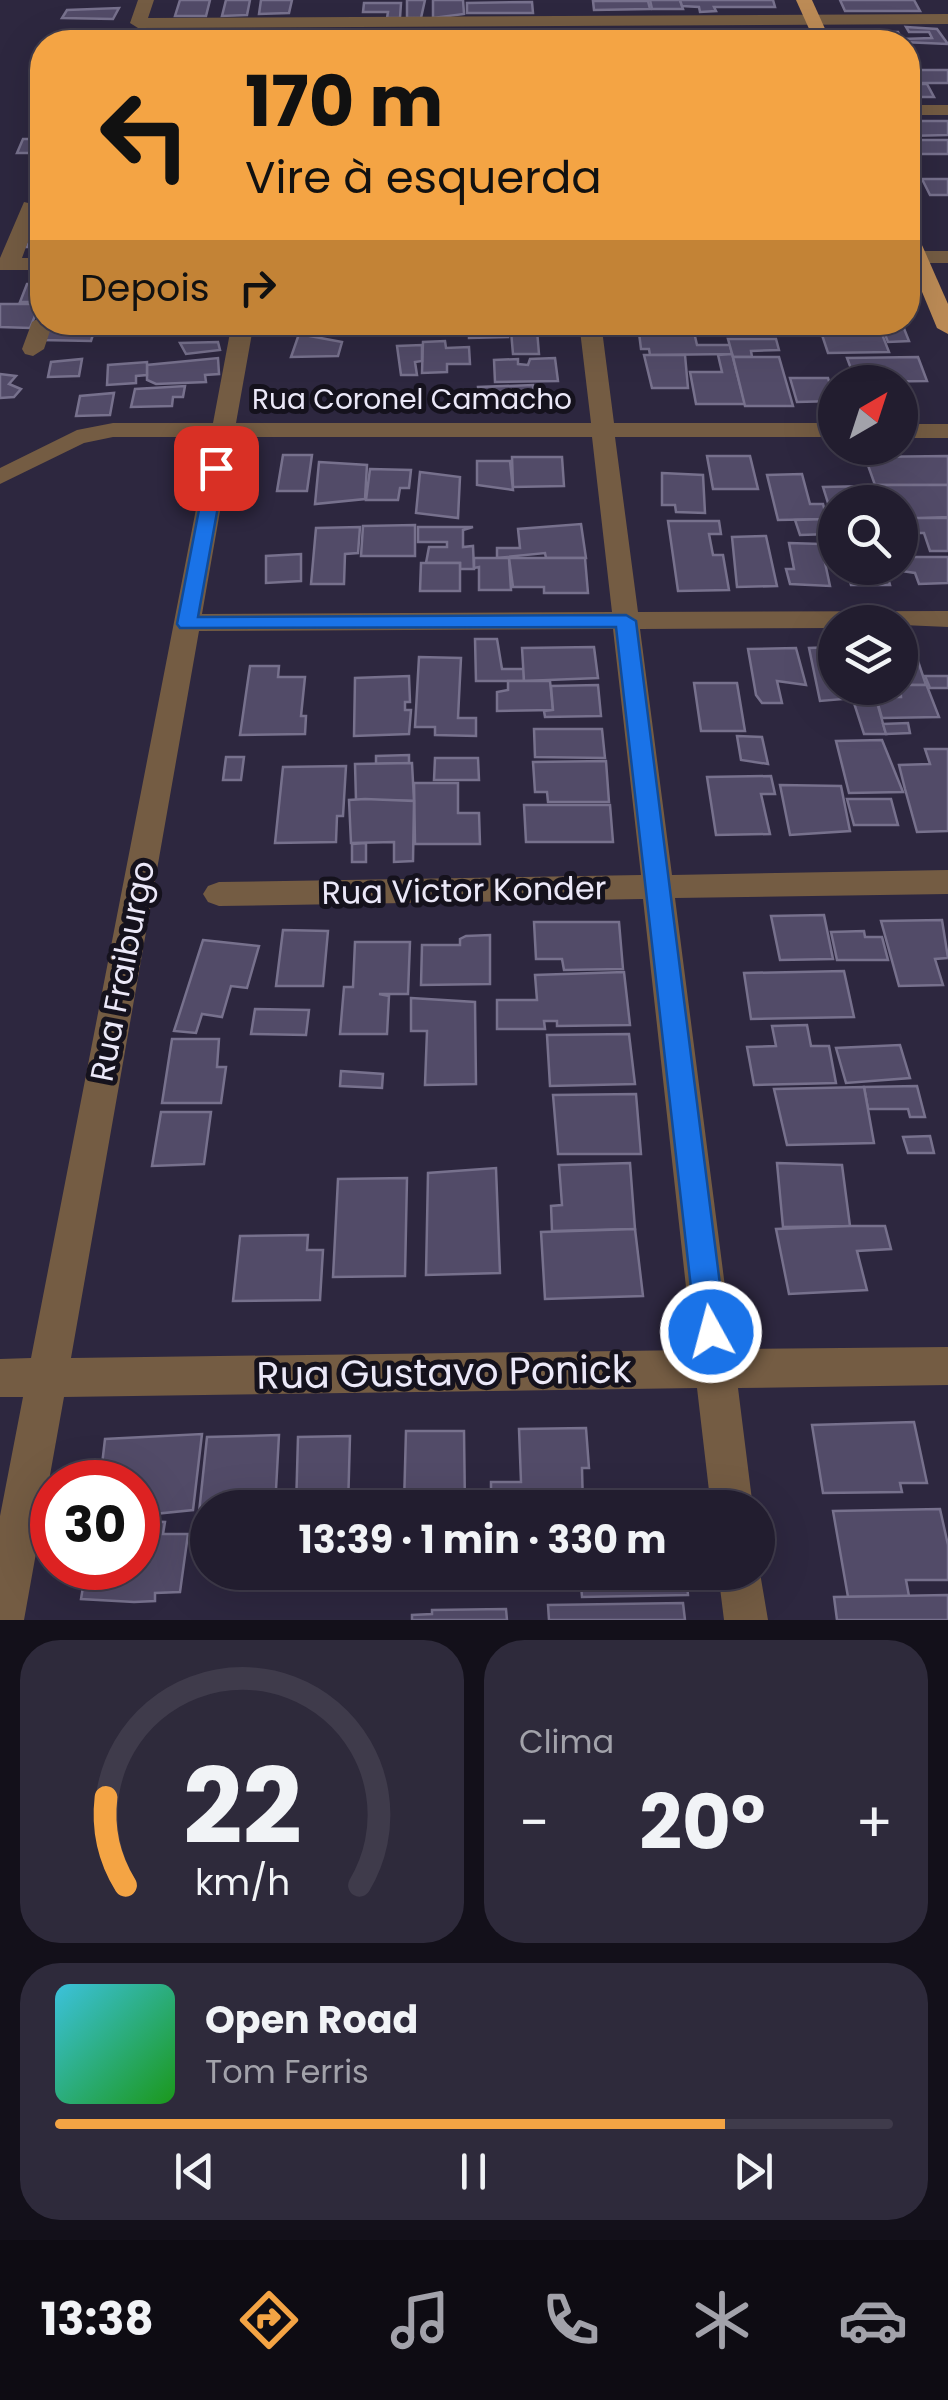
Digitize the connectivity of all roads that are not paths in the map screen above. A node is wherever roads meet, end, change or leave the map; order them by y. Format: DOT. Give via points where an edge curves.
graph roads {
  1 [pos="146,0"];
  2 [pos="303,0"];
  3 [pos="551,0"];
  4 [pos="776,0"];
  5 [pos="804,0"];
  6 [pos="934,0"];
  7 [pos="782,20"];
  8 [pos="813,20"];
  9 [pos="554,21"];
  10 [pos="947,21"];
  11 [pos="298,22"];
  12 [pos="297,30"];
  13 [pos="555,30"];
  14 [pos="818,30"];
  15 [pos="920,110"];
  16 [pos="948,110"];
  17 [pos="30,208"];
  18 [pos="920,257"];
  19 [pos="948,257"];
  20 [pos="5,264"];
  21 [pos="920,273"];
  22 [pos="948,328"];
  23 [pos="38,335"];
  24 [pos="241,335"];
  25 [pos="591,335"];
  26 [pos="33,349"];
  27 [pos="223,429"];
  28 [pos="602,430"];
  29 [pos="818,430"];
  30 [pos="918,430"];
  31 [pos="948,430"];
  32 [pos="0,477"];
  33 [pos="948,620"];
  34 [pos="626,621"];
  35 [pos="187,624"];
  36 [pos="948,882"];
  37 [pos="658,887"];
  38 [pos="219,894"];
  39 [pos="948,1366"];
  40 [pos="715,1369"];
  41 [pos="47,1377"];
  42 [pos="0,1378"];
  43 [pos="730,1490"];
  44 [pos="742,1590"];
  45 [pos="2,1620"];
  46 [pos="746,1620"];
  1 -- 11 [label="street" via="138,23"];
  2 -- 11 [label="street"];
  3 -- 9 [label="street"];
  4 -- 7 [label="street"];
  5 -- 8 [label="main road"];
  6 -- 10 [label="street"];
  7 -- 8 [label="street"];
  7 -- 9 [label="street"];
  8 -- 10 [label="street"];
  8 -- 14 [label="main road"];
  9 -- 11 [label="street"];
  9 -- 13 [label="street"];
  11 -- 12 [label="street"];
  15 -- 16 [label="street"];
  17 -- 20 [label="street"];
  18 -- 19 [label="street"];
  21 -- 22 [label="main road"];
  23 -- 26 [label="street"];
  24 -- 27 [label="street, Rua Fraiburgo"];
  25 -- 28 [label="street"];
  27 -- 28 [label="street, Rua Coronel Camacho"];
  27 -- 32 [label="street, Rua Coronel Camacho" via="95,433"];
  27 -- 35 [label="street, Rua Fraiburgo"];
  28 -- 29 [label="street, Rua Coronel Camacho"];
  28 -- 34 [label="street"];
  30 -- 31 [label="street"];
  33 -- 34 [label="street"];
  34 -- 35 [label="street"];
  34 -- 37 [label="street"];
  35 -- 41 [label="street, Rua Fraiburgo"];
  36 -- 37 [label="street, Rua Victor Konder"];
  37 -- 38 [label="street, Rua Victor Konder"];
  37 -- 40 [label="street"];
  39 -- 40 [label="street, Rua Gustavo Ponick"];
  40 -- 41 [label="street, Rua Gustavo Ponick"];
  40 -- 43 [label="street"];
  41 -- 42 [label="street, Rua Gustavo Ponick"];
  41 -- 45 [label="street, Rua Fraiburgo"];
  44 -- 46 [label="street"];
}
